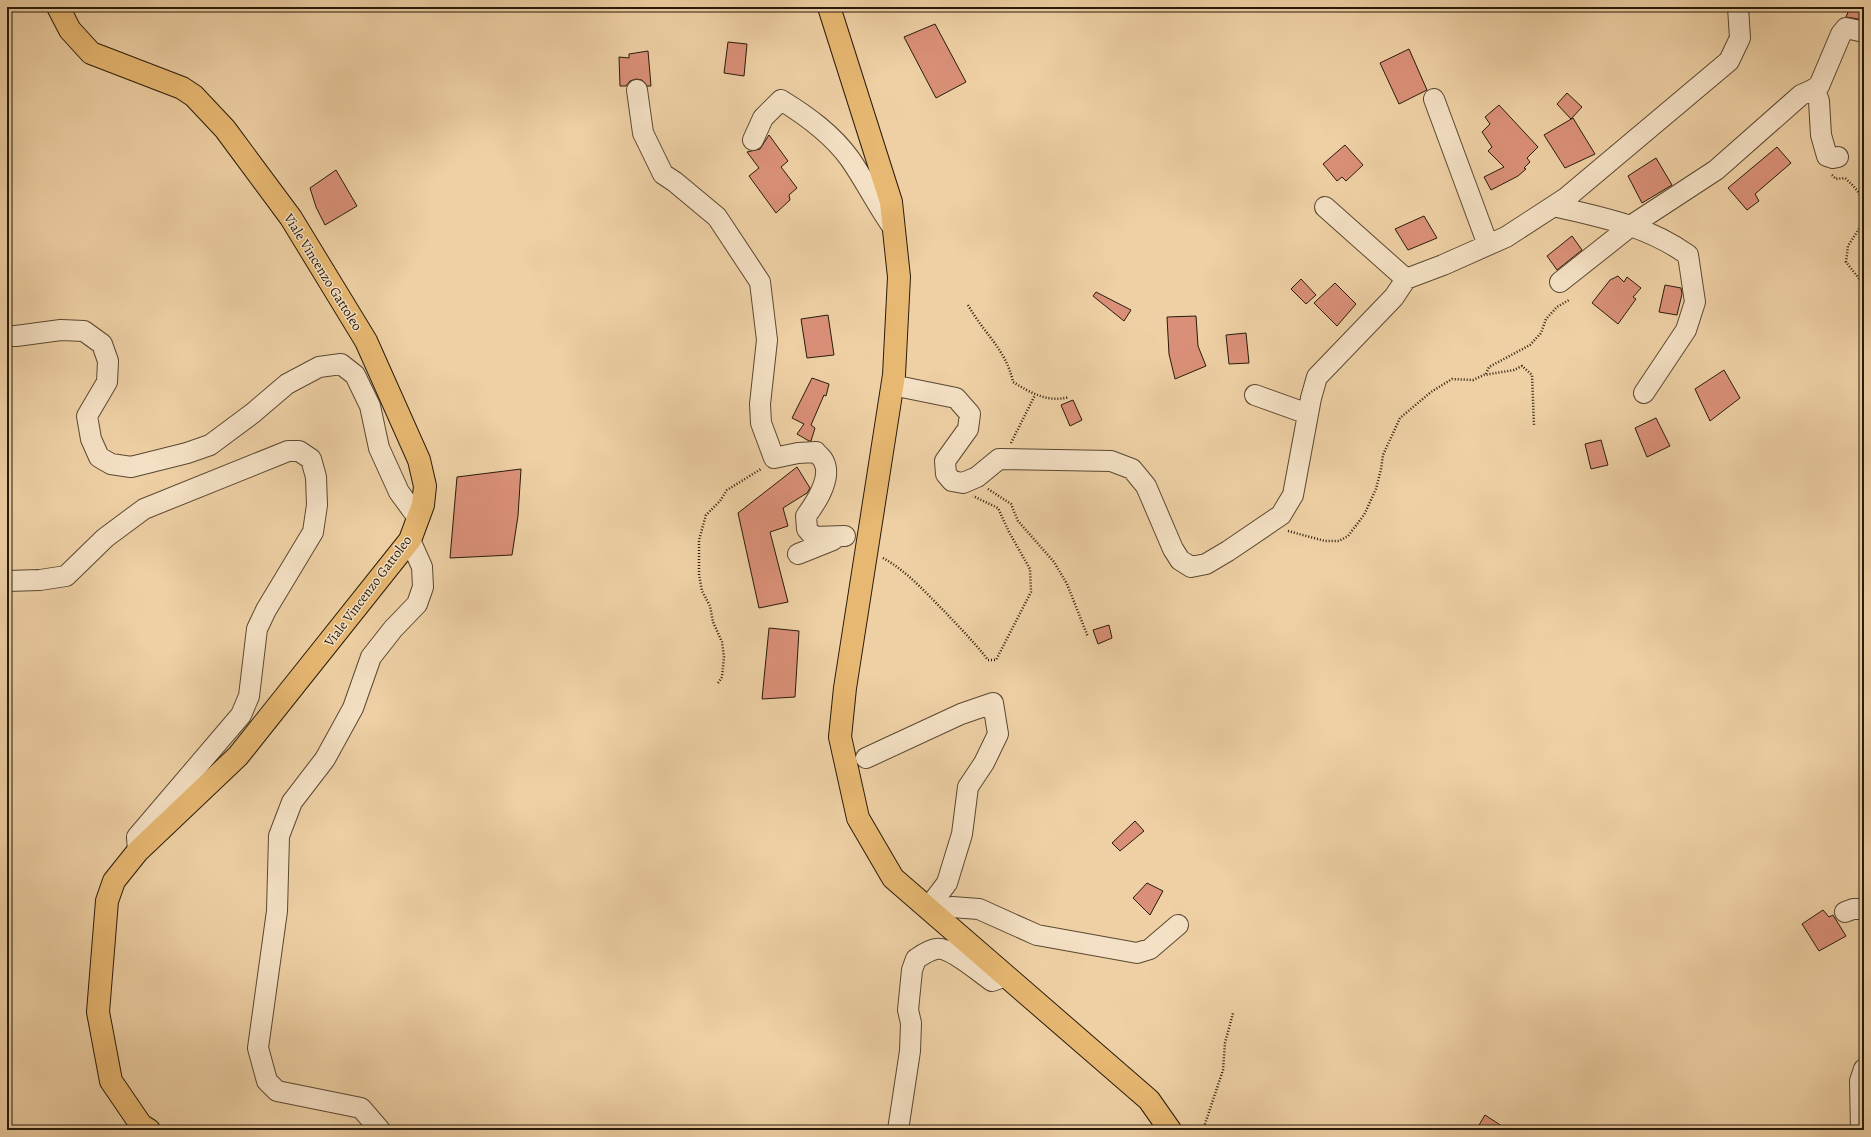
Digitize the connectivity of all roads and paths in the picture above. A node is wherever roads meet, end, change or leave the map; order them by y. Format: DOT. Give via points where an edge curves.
graph roads {
  1 [pos="58,7"];
  2 [pos="829,7"];
  3 [pos="1738,7"];
  4 [pos="1864,32"];
  5 [pos="637,90"];
  6 [pos="1810,91"];
  7 [pos="1434,99"];
  8 [pos="753,140"];
  9 [pos="1833,156"];
  10 [pos="1554,206"];
  11 [pos="1325,207"];
  12 [pos="1864,207"];
  13 [pos="1864,212"];
  14 [pos="1632,225"];
  15 [pos="894,229"];
  16 [pos="1488,245"];
  17 [pos="1406,279"];
  18 [pos="1861,281"];
  19 [pos="1560,282"];
  20 [pos="1569,300"];
  21 [pos="968,305"];
  22 [pos="7,336"];
  23 [pos="1486,374"];
  24 [pos="892,386"];
  25 [pos="1644,393"];
  26 [pos="1035,395"];
  27 [pos="1255,395"];
  28 [pos="1069,397"];
  29 [pos="1308,414"];
  30 [pos="1534,426"];
  31 [pos="774,458"];
  32 [pos="1003,460"];
  33 [pos="959,482"];
  34 [pos="418,518"];
  35 [pos="1267,524"];
  36 [pos="870,526"];
  37 [pos="845,536"];
  38 [pos="410,540"];
  39 [pos="867,549"];
  40 [pos="798,554"];
  41 [pos="7,581"];
  42 [pos="1088,637"];
  43 [pos="718,683"];
  44 [pos="866,758"];
  45 [pos="138,851"];
  46 [pos="952,907"];
  47 [pos="928,908"];
  48 [pos="1178,925"];
  49 [pos="1006,976"];
  50 [pos="1233,1013"];
  51 [pos="1864,1069"];
  52 [pos="149,1130"];
  53 [pos="380,1130"];
  54 [pos="898,1130"];
  55 [pos="1170,1130"];
  56 [pos="1203,1130"];
  57 [pos="1861,1130"];
  1 -- 34 [label="main road, Viale Vincenzo Gattoleo" via="70,30 91,53 182,88 194,96 226,129 291,218 366,342 419,460 424,486 423,505"];
  2 -- 15 [label="main road" via="892,202"];
  3 -- 10 [label="street" via="1740,38 1729,61"];
  4 -- 6 [label="street" via="1846,28 1841,34 1819,86"];
  5 -- 31 [label="street" via="643,133 662,174 717,218 760,282 767,340 760,404 761,423"];
  6 -- 9 [label="street" via="1816,93 1819,100 1821,135"];
  6 -- 14 [label="street" via="1801,95 1716,170"];
  7 -- 16 [label="street"];
  8 -- 15 [label="street" via="763,118 781,100 802,112 820,126 849,158"];
  9 -- 12 [label="path" via="1829,171 1836,179 1845,178 1853,185 1863,198"];
  10 -- 14 [label="street"];
  10 -- 16 [label="street" via="1506,237"];
  11 -- 17 [label="street"];
  13 -- 18 [label="path" via="1862,224 1848,246 1846,262"];
  14 -- 19 [label="street"];
  14 -- 25 [label="street" via="1674,245 1688,255 1695,302 1686,330"];
  15 -- 24 [label="main road" via="899,277"];
  16 -- 17 [label="street" via="1443,266"];
  17 -- 29 [label="street" via="1394,297 1317,377"];
  20 -- 23 [label="path" via="1557,307 1546,319 1541,333 1530,345 1489,367"];
  21 -- 26 [label="path" via="978,323 999,347 1013,382"];
  22 -- 34 [label="street" via="61,330 84,331 102,344 108,361 108,382 88,416 91,439 99,457 111,464 131,467 210,446 287,384 319,367 340,364 355,375 370,406 379,448 399,492"];
  23 -- 30 [label="path" via="1514,370 1522,366 1532,375"];
  23 -- 35 [label="path" via="1473,380 1452,379 1431,392 1400,418 1383,456 1376,489 1364,515 1348,536 1339,541 1325,542"];
  24 -- 33 [label="street" via="956,398 970,414 968,429 945,461 946,474"];
  24 -- 36 [label="main road"];
  26 -- 28 [label="path" via="1063,399"];
  26 -- 32 [label="path"];
  27 -- 29 [label="street"];
  29 -- 35 [label="street" via="1293,495 1281,515"];
  31 -- 37 [label="street" via="816,452 825,462 826,478 806,516 807,529 814,537"];
  31 -- 43 [label="path" via="727,490 706,514 701,529 699,575 702,590 722,642 724,657 722,677"];
  32 -- 33 [label="street" via="999,460 976,477"];
  32 -- 35 [label="street" via="1111,461 1132,469 1146,486 1173,549 1180,560 1190,567 1206,564"];
  33 -- 39 [label="path" via="977,499 998,508 1008,532 1030,569 1031,592 996,660 988,660 928,595 894,564"];
  33 -- 42 [label="path" via="981,485 1011,504 1018,521 1054,562 1067,584"];
  34 -- 38 [label="main road, Viale Vincenzo Gattoleo"];
  36 -- 37 [label="street"];
  36 -- 39 [label="main road"];
  37 -- 40 [label="street"];
  38 -- 45 [label="main road, Viale Vincenzo Gattoleo" via="238,756"];
  38 -- 53 [label="street" via="422,567 423,587 417,604 371,657 352,708 325,759 292,802 279,836 277,911 258,1048 267,1081 277,1091 361,1108"];
  39 -- 47 [label="main road" via="845,688 840,737 858,818 893,878"];
  41 -- 45 [label="street" via="66,576 105,538 144,509 288,451 299,451 311,459 316,476 317,498 313,532 257,628 249,696 241,715 137,837"];
  44 -- 47 [label="street" via="960,714 993,703 998,734 984,763 968,787 962,834 947,883"];
  45 -- 52 [label="main road, Viale Vincenzo Gattoleo" via="114,881 107,901 98,1012 111,1081 141,1125"];
  46 -- 48 [label="street" via="979,909 1037,935 1137,953 1150,949"];
  47 -- 49 [label="main road"];
  49 -- 54 [label="street" via="992,981 963,960 937,948 916,958 912,970 908,1010 912,1023 910,1052"];
  49 -- 55 [label="main road" via="1149,1100"];
  50 -- 56 [label="path" via="1225,1042 1223,1070"];
  51 -- 57 [label="street" via="1860,1081"];
}
